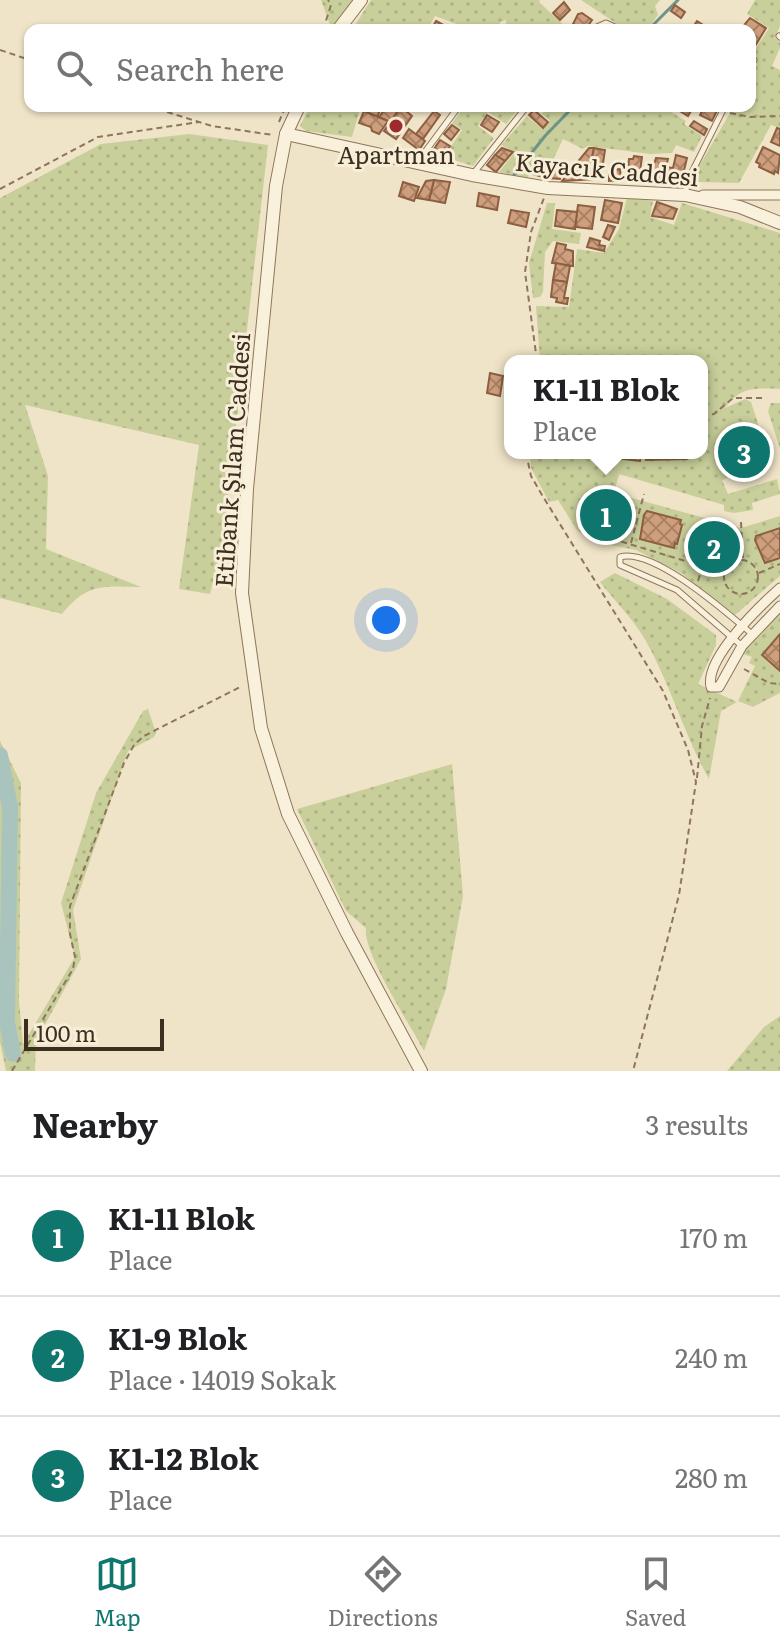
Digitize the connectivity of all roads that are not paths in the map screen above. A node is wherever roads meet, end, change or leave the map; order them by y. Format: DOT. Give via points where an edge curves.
graph roads {
  1 [pos="361,0"];
  2 [pos="343,24"];
  3 [pos="296,112"];
  4 [pos="454,112"];
  5 [pos="522,112"];
  6 [pos="722,112"];
  7 [pos="286,134"];
  8 [pos="417,163"];
  9 [pos="472,175"];
  10 [pos="779,193"];
  11 [pos="685,195"];
  12 [pos="780,223"];
  13 [pos="780,588"];
  14 [pos="780,606"];
  15 [pos="741,625"];
  16 [pos="752,634"];
  17 [pos="732,637"];
  18 [pos="742,646"];
  19 [pos="421,1071"];
  1 -- 2 [label="street"];
  3 -- 7 [label="street, Etibank Şılam Caddesi"];
  4 -- 8 [label="lane"];
  5 -- 9 [label="lane"];
  6 -- 11 [label="lane"];
  7 -- 8 [label="street, Kayacık Caddesi"];
  7 -- 19 [label="street, Etibank Şılam Caddesi" via="276,186 247,489 242,593 254,680 261,728 288,814"];
  8 -- 9 [label="street, Kayacık Caddesi"];
  9 -- 11 [label="street, Kayacık Caddesi" via="548,188"];
  10 -- 11 [label="street"];
  11 -- 12 [label="street, Kayacık Caddesi" via="740,207"];
  13 -- 15 [label="street"];
  14 -- 16 [label="street"];
  15 -- 16 [label="lane"];
  15 -- 17 [label="street"];
  15 -- 17 [label="lane" via="679,576 639,558 624,555 619,560 677,590"];
  16 -- 18 [label="street"];
  17 -- 18 [label="lane"];
  17 -- 18 [label="street" via="709,681 712,689 719,687"];
}
